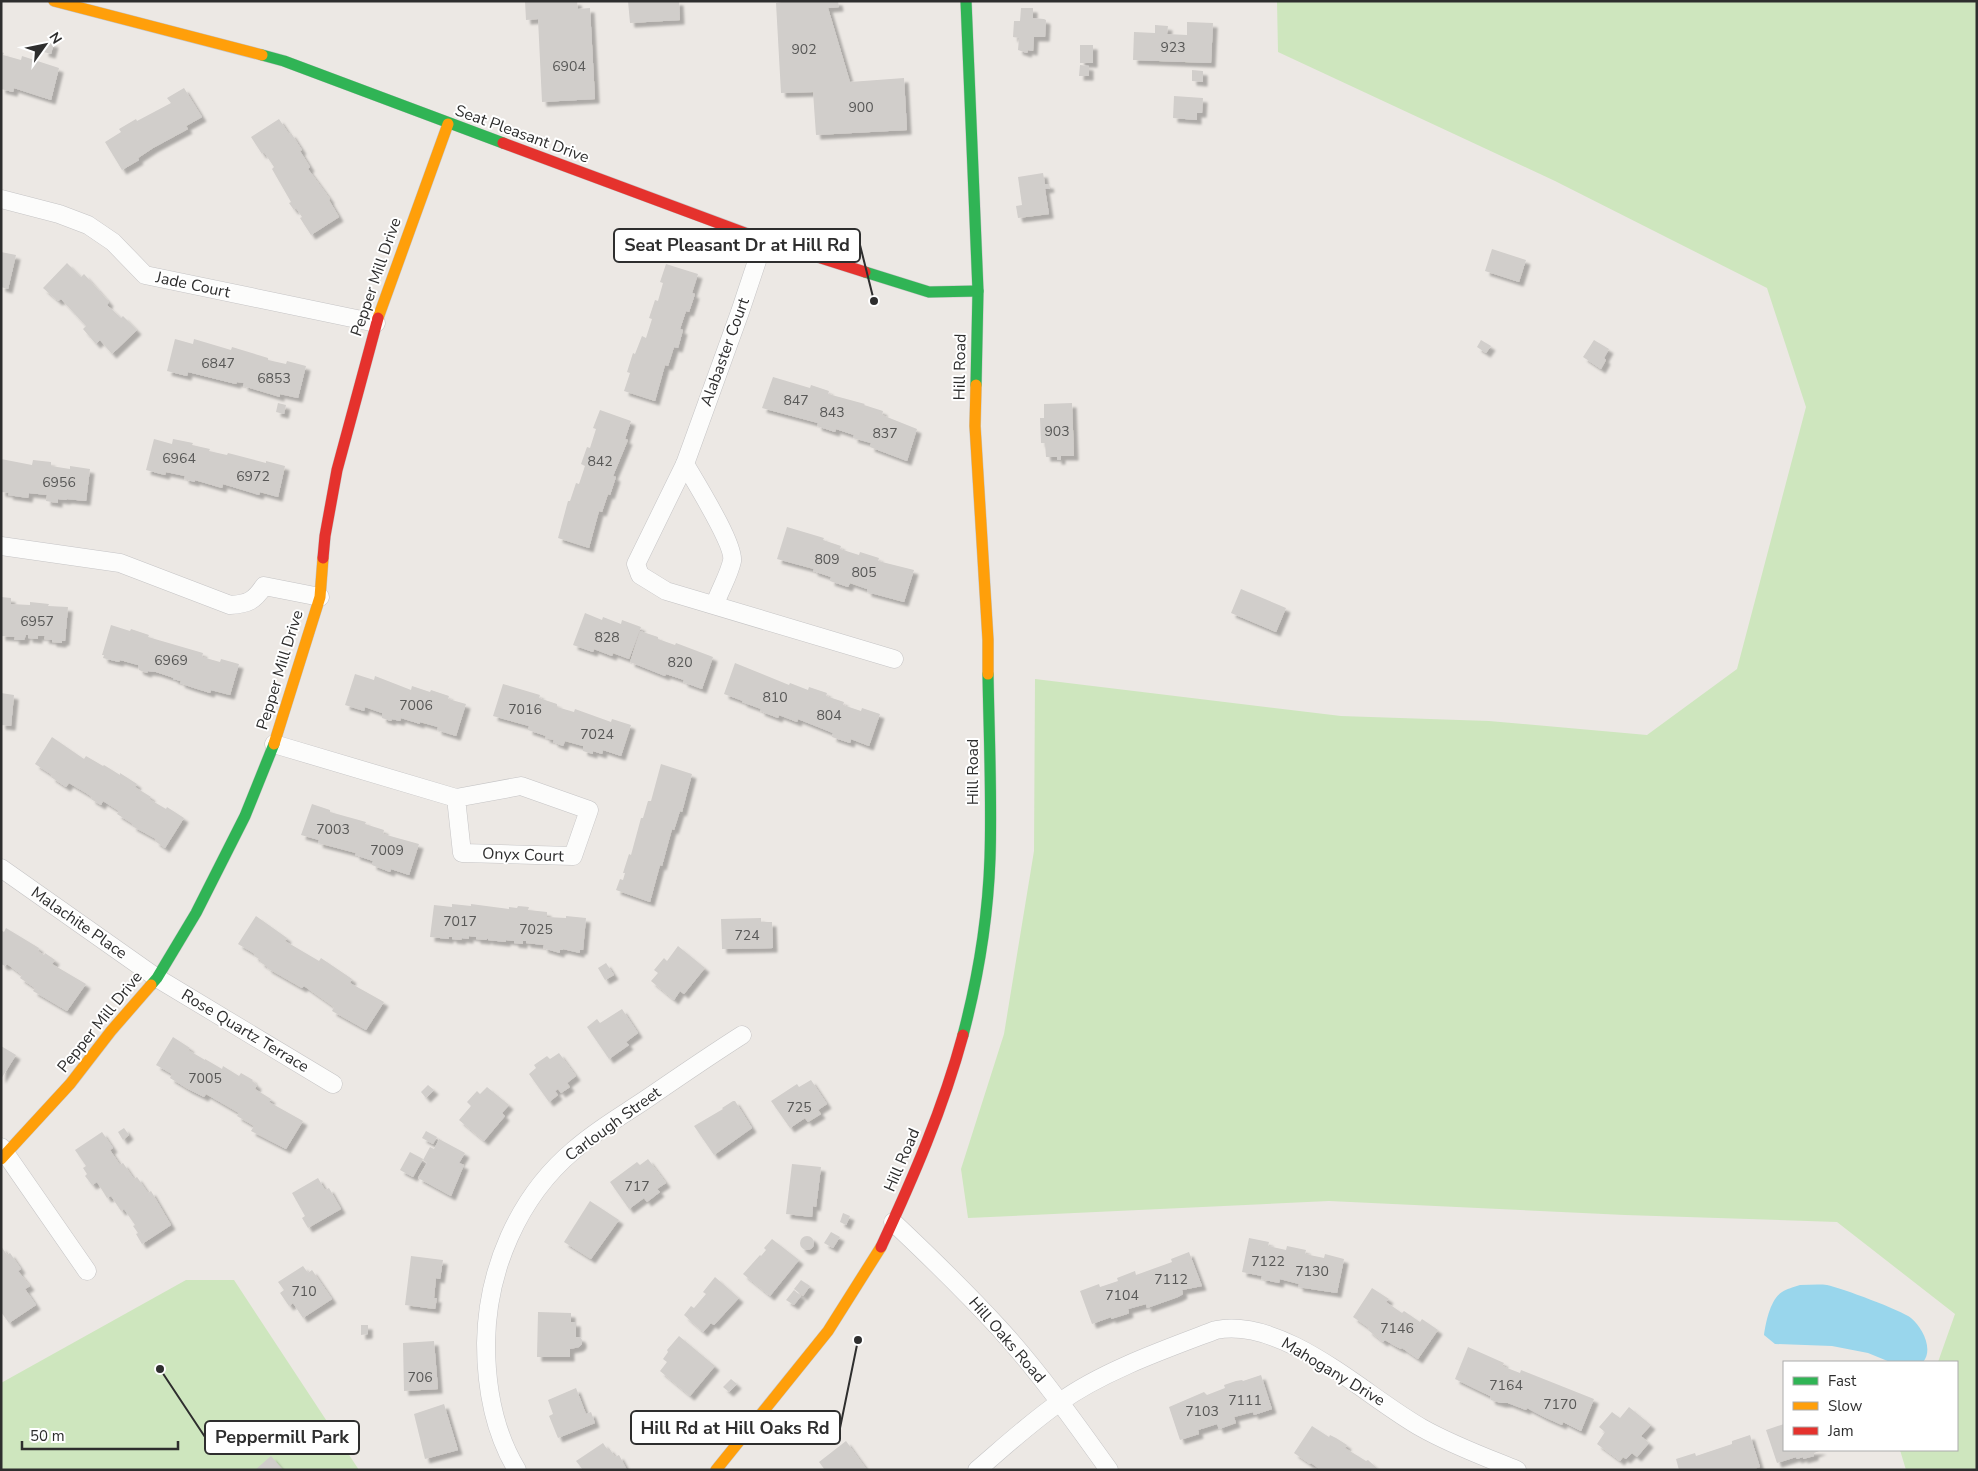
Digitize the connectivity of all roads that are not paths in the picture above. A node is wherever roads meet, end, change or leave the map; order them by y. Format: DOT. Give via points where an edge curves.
graph roads {
  1 [pos="54,1"];
  2 [pos="966,1"];
  3 [pos="448,124"];
  4 [pos="1,199"];
  5 [pos="764,240"];
  6 [pos="978,291"];
  7 [pos="376,323"];
  8 [pos="685,464"];
  9 [pos="1,546"];
  10 [pos="320,597"];
  11 [pos="715,604"];
  12 [pos="894,659"];
  13 [pos="274,744"];
  14 [pos="456,798"];
  15 [pos="1,868"];
  16 [pos="157,978"];
  17 [pos="742,1035"];
  18 [pos="333,1084"];
  19 [pos="3,1153"];
  20 [pos="893,1222"];
  21 [pos="87,1271"];
  22 [pos="1060,1402"];
  23 [pos="517,1470"];
  24 [pos="716,1470"];
  25 [pos="977,1470"];
  26 [pos="1109,1470"];
  27 [pos="1517,1470"];
  1 -- 3 [label="street, Seat Pleasant Drive" via="222,42 398,103"];
  2 -- 6 [label="street, Hill Road"];
  3 -- 5 [label="street, Seat Pleasant Drive"];
  3 -- 7 [label="street, Pepper Mill Drive"];
  4 -- 7 [label="street, Jade Court" via="88,225 113,242 145,275"];
  5 -- 6 [label="street, Seat Pleasant Drive" via="928,292"];
  5 -- 8 [label="street, Alabaster Court"];
  6 -- 20 [label="street, Hill Road" via="975,426 988,640 990,857 987,899 968,1015 955,1065 917,1170"];
  7 -- 10 [label="street, Pepper Mill Drive" via="337,470 325,536"];
  8 -- 11 [label="street" via="731,550 732,560"];
  8 -- 11 [label="street, Alabaster Court" via="636,564 640,575 666,591"];
  9 -- 10 [label="street" via="120,562 230,605 244,604 258,596 264,586"];
  10 -- 13 [label="street, Pepper Mill Drive"];
  11 -- 12 [label="street, Alabaster Court"];
  13 -- 14 [label="street, Onyx Court"];
  13 -- 16 [label="street, Pepper Mill Drive" via="240,825 196,913"];
  14 -- 14 [label="street, Onyx Court" via="521,786 589,810 573,856 462,853"];
  15 -- 16 [label="street, Malachite Place"];
  16 -- 18 [label="street, Rose Quartz Terrace"];
  16 -- 19 [label="street, Pepper Mill Drive" via="64,1091"];
  17 -- 23 [label="street, Carlough Street" via="574,1149 548,1174 516,1222 499,1262 489,1298 486,1355 492,1408"];
  19 -- 21 [label="street"];
  20 -- 22 [label="street, Hill Oaks Road" via="999,1328"];
  20 -- 24 [label="street, Hill Road" via="880,1250 828,1330"];
  22 -- 25 [label="street, Mahogany Drive"];
  22 -- 26 [label="street, Hill Oaks Road"];
  22 -- 27 [label="street, Mahogany Drive" via="1107,1376 1216,1330 1249,1329 1281,1339 1447,1441"];
}
